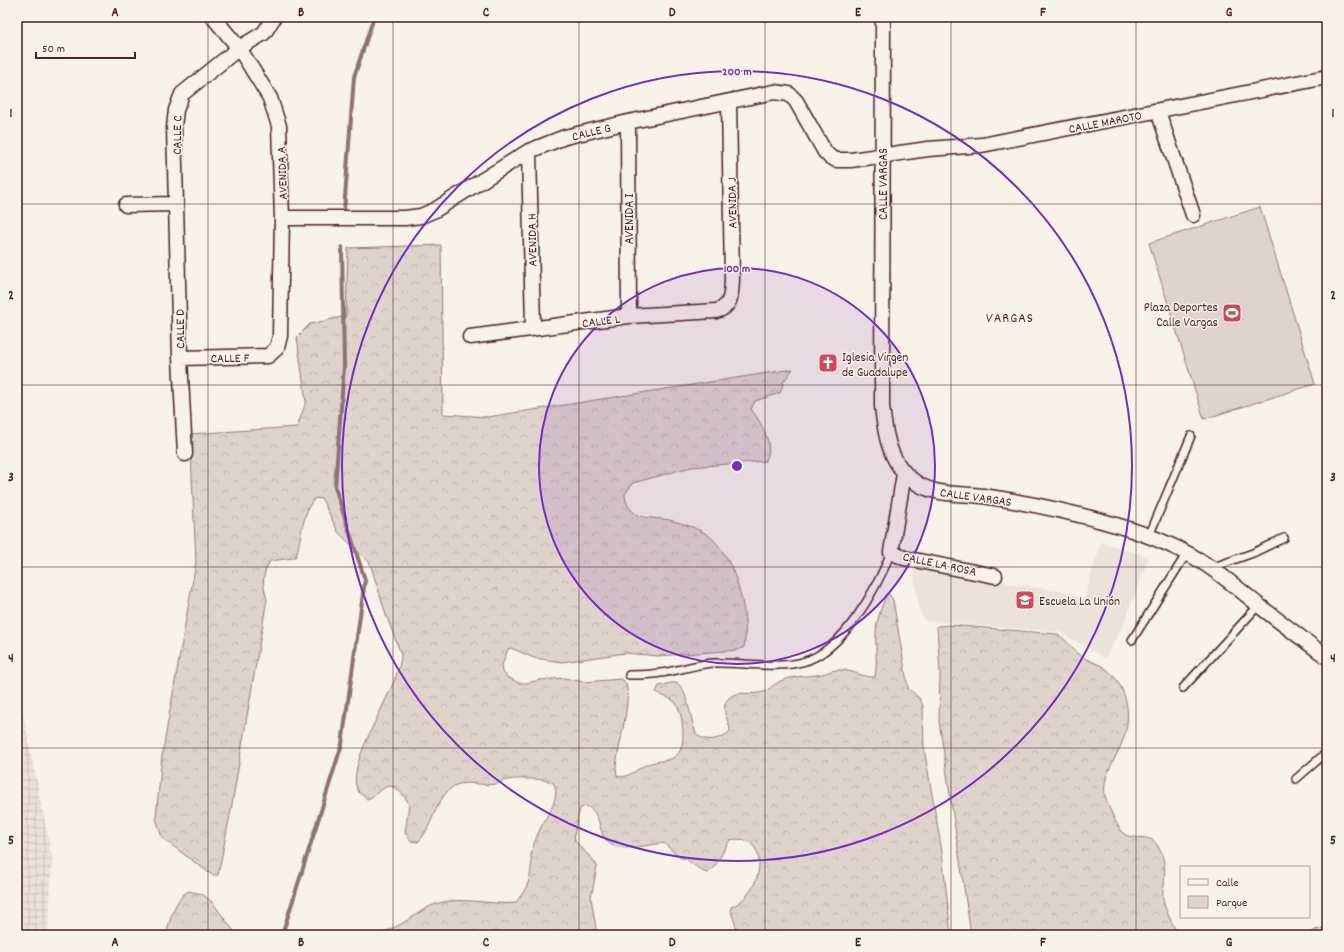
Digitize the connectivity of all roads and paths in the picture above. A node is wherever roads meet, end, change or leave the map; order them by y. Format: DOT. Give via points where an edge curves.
graph roads {
  1 [pos="213,17"];
  2 [pos="274,17"];
  3 [pos="883,17"];
  4 [pos="240,48"];
  5 [pos="1327,78"];
  6 [pos="729,102"];
  7 [pos="1158,111"];
  8 [pos="628,122"];
  9 [pos="529,152"];
  10 [pos="882,156"];
  11 [pos="176,204"];
  12 [pos="126,205"];
  13 [pos="1193,215"];
  14 [pos="282,218"];
  15 [pos="730,303"];
  16 [pos="629,316"];
  17 [pos="533,328"];
  18 [pos="470,338"];
  19 [pos="277,348"];
  20 [pos="180,358"];
  21 [pos="1191,436"];
  22 [pos="184,454"];
  23 [pos="904,474"];
  24 [pos="1150,536"];
  25 [pos="1284,538"];
  26 [pos="891,552"];
  27 [pos="1187,553"];
  28 [pos="1211,568"];
  29 [pos="995,576"];
  30 [pos="1259,605"];
  31 [pos="1132,640"];
  32 [pos="1327,657"];
  33 [pos="630,675"];
  34 [pos="1183,688"];
  35 [pos="1327,752"];
  36 [pos="1296,779"];
  1 -- 4 [label="street, AVENIDA A"];
  2 -- 4 [label="street, CALLE C" via="264,32"];
  3 -- 10 [label="street, CALLE VARGAS"];
  4 -- 11 [label="street, CALLE C" via="182,94 176,110 174,127"];
  4 -- 14 [label="street, AVENIDA A" via="270,98 279,126"];
  5 -- 7 [label="street, CALLE MAROTO"];
  6 -- 8 [label="street, CALLE G"];
  6 -- 10 [label="street, CALLE G" via="774,92 789,94 796,101 830,157 836,160 851,160"];
  6 -- 15 [label="street, AVENIDA J" via="732,280"];
  7 -- 10 [label="street, CALLE MAROTO" via="982,145"];
  7 -- 13 [label="street"];
  8 -- 9 [label="street, CALLE G" via="565,137"];
  8 -- 16 [label="street, AVENIDA I"];
  9 -- 14 [label="street, CALLE G" via="422,216"];
  9 -- 17 [label="street, AVENIDA H"];
  10 -- 23 [label="street, CALLE VARGAS" via="882,406 890,450"];
  11 -- 12 [label="street"];
  11 -- 20 [label="street, CALLE D"];
  14 -- 19 [label="street, AVENIDA A" via="280,336"];
  15 -- 16 [label="street, CALLE L" via="725,309 716,311"];
  16 -- 17 [label="street, CALLE L"];
  17 -- 18 [label="street, CALLE L"];
  19 -- 20 [label="street, CALLE F" via="268,356"];
  20 -- 22 [label="street, CALLE D"];
  21 -- 24 [label="lane"];
  23 -- 24 [label="street, CALLE VARGAS" via="920,485 938,492 982,496 1065,512 1101,520"];
  23 -- 26 [label="street, CALLE LA ROSA"];
  24 -- 27 [label="street, CALLE VARGAS"];
  25 -- 28 [label="lane" via="1253,553"];
  26 -- 29 [label="street, CALLE LA ROSA" via="904,558"];
  26 -- 33 [label="lane" via="874,588 851,623 835,642 818,656 785,665 712,664 660,673"];
  27 -- 28 [label="street, CALLE VARGAS"];
  27 -- 31 [label="lane"];
  28 -- 30 [label="street, CALLE VARGAS"];
  30 -- 32 [label="street, CALLE VARGAS"];
  30 -- 34 [label="lane"];
  35 -- 36 [label="lane"];
}
